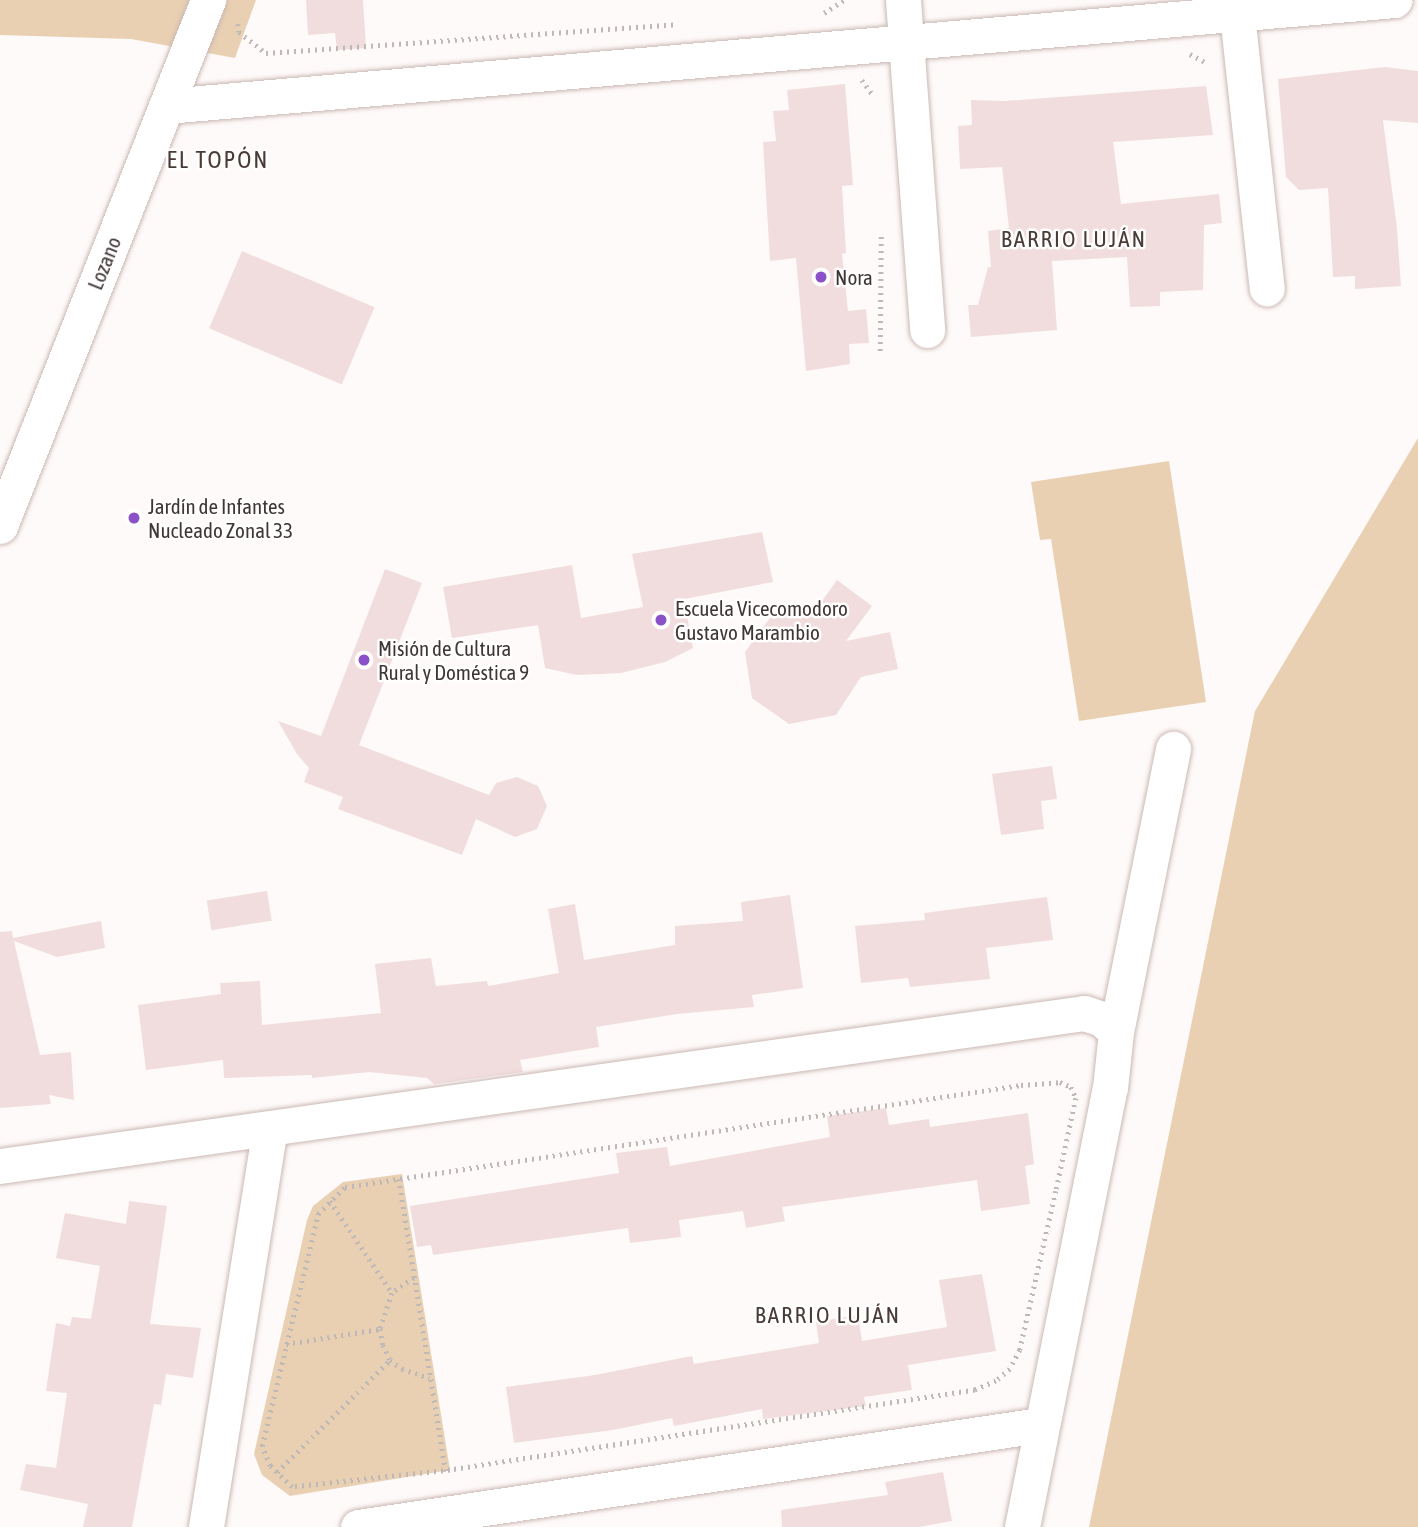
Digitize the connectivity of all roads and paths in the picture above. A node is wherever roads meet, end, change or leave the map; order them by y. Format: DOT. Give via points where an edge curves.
graph roads {
  1 [pos="208,0"];
  2 [pos="844,0"];
  3 [pos="902,0"];
  4 [pos="1394,0"];
  5 [pos="822,14"];
  6 [pos="1237,14"];
  7 [pos="238,21"];
  8 [pos="686,23"];
  9 [pos="904,44"];
  10 [pos="1182,52"];
  11 [pos="1214,71"];
  12 [pos="852,75"];
  13 [pos="877,101"];
  14 [pos="166,106"];
  15 [pos="881,225"];
  16 [pos="1267,288"];
  17 [pos="927,330"];
  18 [pos="880,351"];
  19 [pos="0,526"];
  20 [pos="1173,750"];
  21 [pos="1116,1032"];
  22 [pos="270,1129"];
  23 [pos="0,1166"];
  24 [pos="399,1178"];
  25 [pos="330,1201"];
  26 [pos="414,1278"];
  27 [pos="392,1293"];
  28 [pos="380,1329"];
  29 [pos="286,1344"];
  30 [pos="390,1360"];
  31 [pos="430,1378"];
  32 [pos="1040,1425"];
  33 [pos="446,1471"];
  34 [pos="277,1472"];
  35 [pos="206,1527"];
  36 [pos="358,1527"];
  37 [pos="1022,1527"];
  1 -- 14 [label="street, Lozano"];
  2 -- 5 [label="path"];
  3 -- 9 [label="street"];
  4 -- 6 [label="street"];
  6 -- 9 [label="street"];
  6 -- 16 [label="street"];
  7 -- 8 [label="path" via="239,32 266,53"];
  9 -- 14 [label="street"];
  9 -- 17 [label="street"];
  10 -- 11 [label="path"];
  12 -- 13 [label="path" via="863,80"];
  14 -- 19 [label="street, Lozano"];
  15 -- 18 [label="path"];
  20 -- 21 [label="street"];
  21 -- 22 [label="street" via="1102,1019 1084,1013"];
  21 -- 32 [label="street" via="1110,1088"];
  22 -- 23 [label="street"];
  22 -- 35 [label="street"];
  24 -- 25 [label="path" via="345,1187"];
  24 -- 26 [label="path"];
  24 -- 33 [label="path" via="1021,1085 1060,1082 1071,1087 1076,1098 1020,1350 1010,1369 996,1381 975,1390"];
  25 -- 27 [label="path"];
  25 -- 29 [label="path" via="318,1214"];
  26 -- 27 [label="path"];
  26 -- 31 [label="path"];
  27 -- 28 [label="path"];
  28 -- 29 [label="path"];
  28 -- 30 [label="path"];
  29 -- 34 [label="path" via="262,1446"];
  30 -- 31 [label="path"];
  30 -- 34 [label="path"];
  31 -- 33 [label="path"];
  32 -- 36 [label="street"];
  32 -- 37 [label="street"];
  33 -- 34 [label="path" via="292,1487"];
}
